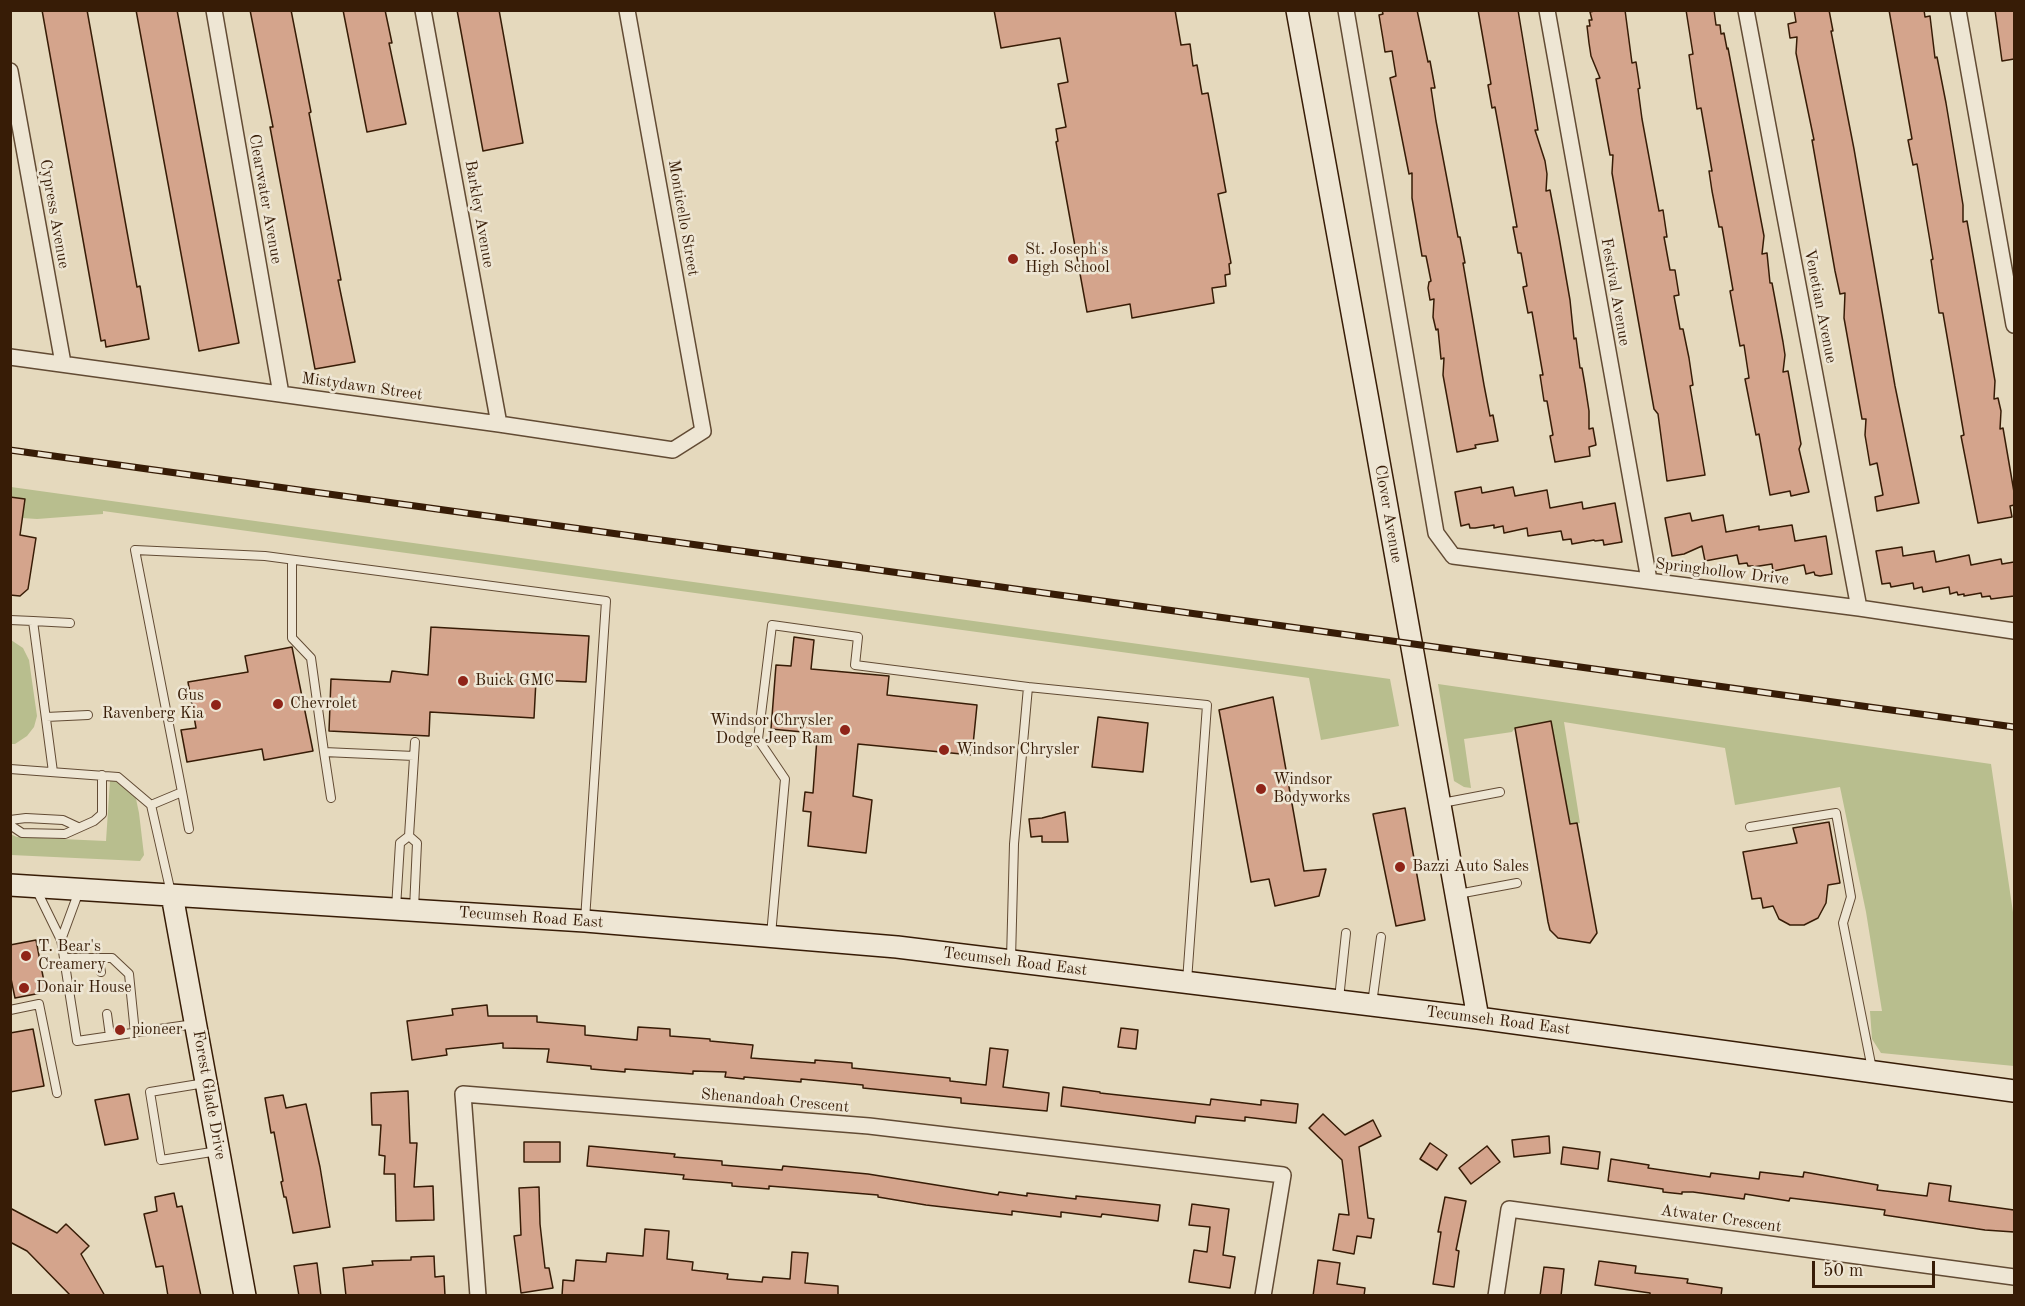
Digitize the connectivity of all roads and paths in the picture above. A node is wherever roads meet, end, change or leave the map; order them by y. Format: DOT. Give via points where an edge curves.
graph roads {
  1 [pos="214,10"];
  2 [pos="423,10"];
  3 [pos="627,10"];
  4 [pos="1297,10"];
  5 [pos="1346,10"];
  6 [pos="1547,10"];
  7 [pos="1746,10"];
  8 [pos="1958,10"];
  9 [pos="10,71"];
  10 [pos="2014,325"];
  11 [pos="10,357"];
  12 [pos="63,363"];
  13 [pos="281,393"];
  14 [pos="499,424"];
  15 [pos="703,431"];
  16 [pos="292,560"];
  17 [pos="1648,580"];
  18 [pos="1858,608"];
  19 [pos="10,620"];
  20 [pos="33,621"];
  21 [pos="70,623"];
  22 [pos="2014,631"];
  23 [pos="1028,687"];
  24 [pos="88,715"];
  25 [pos="46,717"];
  26 [pos="415,742"];
  27 [pos="324,752"];
  28 [pos="414,756"];
  29 [pos="10,768"];
  30 [pos="53,772"];
  31 [pos="102,775"];
  32 [pos="182,792"];
  33 [pos="1500,792"];
  34 [pos="331,798"];
  35 [pos="1440,803"];
  36 [pos="151,805"];
  37 [pos="10,820"];
  38 [pos="10,825"];
  39 [pos="78,828"];
  40 [pos="1750,828"];
  41 [pos="189,829"];
  42 [pos="409,836"];
  43 [pos="1517,883"];
  44 [pos="10,885"];
  45 [pos="35,886"];
  46 [pos="80,890"];
  47 [pos="1457,894"];
  48 [pos="172,895"];
  49 [pos="405,910"];
  50 [pos="585,921"];
  51 [pos="1346,933"];
  52 [pos="771,937"];
  53 [pos="1381,937"];
  54 [pos="61,939"];
  55 [pos="98,957"];
  56 [pos="64,958"];
  57 [pos="1011,961"];
  58 [pos="100,972"];
  59 [pos="1187,982"];
  60 [pos="1339,1001"];
  61 [pos="1372,1005"];
  62 [pos="10,1010"];
  63 [pos="107,1014"];
  64 [pos="1478,1018"];
  65 [pos="195,1024"];
  66 [pos="135,1033"];
  67 [pos="110,1036"];
  68 [pos="1872,1071"];
  69 [pos="206,1083"];
  70 [pos="2014,1091"];
  71 [pos="57,1093"];
  72 [pos="219,1151"];
  73 [pos="2014,1277"];
  74 [pos="245,1296"];
  75 [pos="478,1296"];
  76 [pos="1263,1296"];
  77 [pos="1496,1296"];
  1 -- 13 [label="street, Clearwater Avenue"];
  2 -- 14 [label="street, Barkley Avenue"];
  3 -- 15 [label="street, Monticello Street"];
  4 -- 35 [label="main road, Clover Avenue"];
  5 -- 17 [label="street, Springhollow Drive" via="1436,533 1453,556"];
  6 -- 17 [label="street, Festival Avenue"];
  7 -- 18 [label="street, Venetian Avenue"];
  8 -- 10 [label="street"];
  9 -- 12 [label="street, Cypress Avenue"];
  11 -- 12 [label="street, Mistydawn Street"];
  12 -- 13 [label="street, Mistydawn Street"];
  13 -- 14 [label="street, Mistydawn Street"];
  14 -- 15 [label="street, Mistydawn Street" via="673,450"];
  16 -- 27 [label="lane" via="292,638 311,658"];
  16 -- 32 [label="lane" via="135,550"];
  16 -- 50 [label="lane" via="606,601"];
  17 -- 18 [label="street, Springhollow Drive"];
  18 -- 22 [label="street, Springhollow Drive"];
  19 -- 20 [label="lane"];
  20 -- 21 [label="lane"];
  20 -- 25 [label="lane"];
  23 -- 52 [label="lane" via="855,665 858,637 772,625 759,739 785,779"];
  23 -- 57 [label="lane" via="1014,844"];
  23 -- 59 [label="lane" via="1207,705"];
  24 -- 25 [label="lane"];
  25 -- 30 [label="lane"];
  26 -- 28 [label="lane"];
  27 -- 28 [label="lane"];
  27 -- 34 [label="lane"];
  28 -- 42 [label="lane"];
  29 -- 30 [label="lane"];
  30 -- 31 [label="lane"];
  31 -- 36 [label="lane" via="118,777"];
  31 -- 39 [label="lane" via="102,814"];
  32 -- 36 [label="lane"];
  32 -- 41 [label="lane"];
  33 -- 35 [label="lane"];
  35 -- 47 [label="main road, Clover Avenue"];
  36 -- 48 [label="lane"];
  37 -- 39 [label="lane" via="63,820"];
  38 -- 39 [label="lane" via="22,833 65,834"];
  40 -- 68 [label="lane" via="1836,813 1851,897 1843,923"];
  42 -- 49 [label="lane" via="400,843"];
  42 -- 49 [label="lane" via="417,843"];
  43 -- 47 [label="lane"];
  44 -- 45 [label="main road, Tecumseh Road East"];
  45 -- 46 [label="main road, Tecumseh Road East"];
  45 -- 54 [label="lane"];
  46 -- 48 [label="main road, Tecumseh Road East"];
  46 -- 54 [label="lane"];
  47 -- 64 [label="main road, Clover Avenue"];
  48 -- 49 [label="main road, Tecumseh Road East"];
  48 -- 65 [label="main road, Forest Glade Drive"];
  49 -- 50 [label="main road, Tecumseh Road East"];
  50 -- 52 [label="main road, Tecumseh Road East"];
  51 -- 60 [label="lane"];
  52 -- 57 [label="main road, Tecumseh Road East"];
  53 -- 61 [label="lane"];
  54 -- 56 [label="lane"];
  55 -- 56 [label="lane"];
  55 -- 58 [label="lane"];
  55 -- 66 [label="lane" via="112,958 129,974"];
  56 -- 67 [label="lane" via="77,1041"];
  57 -- 59 [label="main road, Tecumseh Road East"];
  59 -- 60 [label="main road, Tecumseh Road East"];
  60 -- 61 [label="main road, Tecumseh Road East"];
  61 -- 64 [label="main road, Tecumseh Road East"];
  62 -- 71 [label="lane" via="39,1005"];
  63 -- 67 [label="lane"];
  64 -- 68 [label="main road, Tecumseh Road East"];
  65 -- 66 [label="lane"];
  65 -- 69 [label="main road, Forest Glade Drive"];
  66 -- 67 [label="lane"];
  68 -- 70 [label="main road, Tecumseh Road East"];
  69 -- 72 [label="main road, Forest Glade Drive"];
  69 -- 72 [label="lane" via="150,1092 161,1160"];
  72 -- 74 [label="main road, Forest Glade Drive"];
  73 -- 77 [label="street, Atwater Crescent" via="1509,1209"];
  75 -- 76 [label="street, Shenandoah Crescent" via="463,1094 868,1126 1283,1175"];
}
